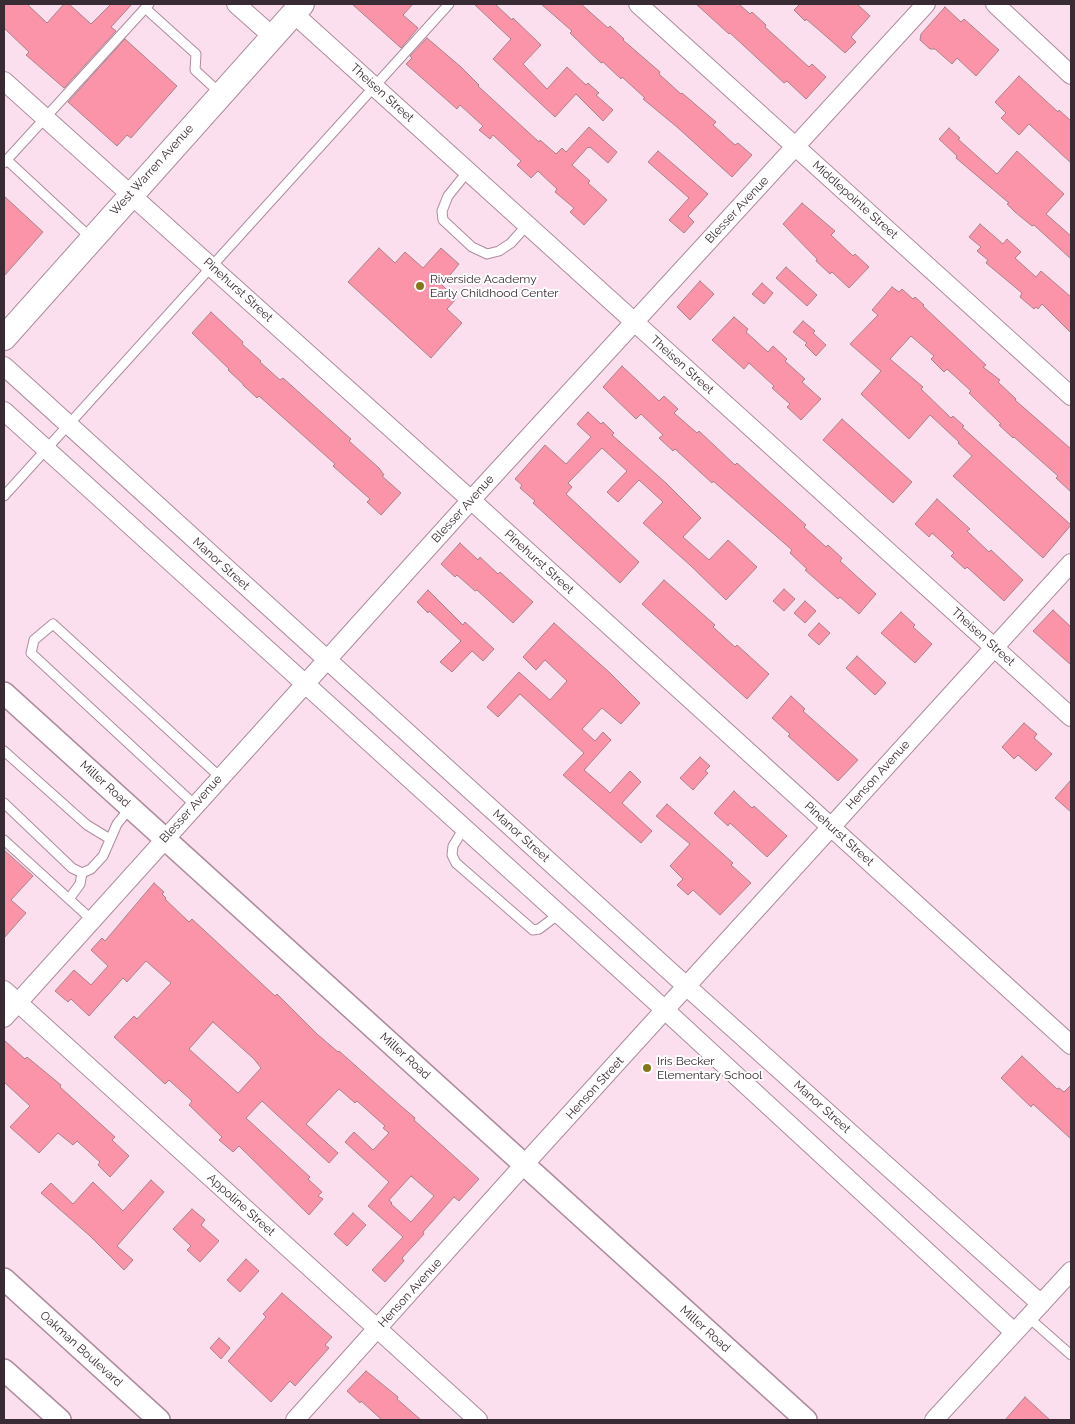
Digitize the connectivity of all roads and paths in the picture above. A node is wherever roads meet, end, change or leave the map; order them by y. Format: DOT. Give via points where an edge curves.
graph roads {
  1 [pos="236,4"];
  2 [pos="448,4"];
  3 [pos="638,4"];
  4 [pos="926,4"];
  5 [pos="995,4"];
  6 [pos="147,6"];
  7 [pos="298,8"];
  8 [pos="272,36"];
  9 [pos="1071,75"];
  10 [pos="4,81"];
  11 [pos="374,86"];
  12 [pos="221,94"];
  13 [pos="45,118"];
  14 [pos="795,146"];
  15 [pos="6,162"];
  16 [pos="468,171"];
  17 [pos="131,194"];
  18 [pos="527,224"];
  19 [pos="92,238"];
  20 [pos="211,266"];
  21 [pos="634,322"];
  22 [pos="4,338"];
  23 [pos="4,366"];
  24 [pos="1071,396"];
  25 [pos="4,411"];
  26 [pos="68,425"];
  27 [pos="46,450"];
  28 [pos="4,496"];
  29 [pos="471,500"];
  30 [pos="1071,563"];
  31 [pos="994,648"];
  32 [pos="327,660"];
  33 [pos="305,684"];
  34 [pos="4,692"];
  35 [pos="1071,717"];
  36 [pos="4,751"];
  37 [pos="220,777"];
  38 [pos="4,803"];
  39 [pos="195,805"];
  40 [pos="130,807"];
  41 [pos="831,826"];
  42 [pos="464,828"];
  43 [pos="165,838"];
  44 [pos="110,839"];
  45 [pos="4,840"];
  46 [pos="82,873"];
  47 [pos="69,899"];
  48 [pos="559,914"];
  49 [pos="92,920"];
  50 [pos="687,986"];
  51 [pos="4,990"];
  52 [pos="18,1003"];
  53 [pos="665,1010"];
  54 [pos="4,1018"];
  55 [pos="1071,1045"];
  56 [pos="524,1165"];
  57 [pos="1071,1271"];
  58 [pos="4,1279"];
  59 [pos="1041,1304"];
  60 [pos="1028,1317"];
  61 [pos="377,1329"];
  62 [pos="1014,1332"];
  63 [pos="1071,1355"];
  64 [pos="4,1370"];
  65 [pos="60,1420"];
  66 [pos="159,1420"];
  67 [pos="295,1420"];
  68 [pos="478,1420"];
  69 [pos="806,1420"];
  70 [pos="934,1420"];
  1 -- 8 [label="street"];
  2 -- 11 [label="lane"];
  3 -- 14 [label="street, Middlepointe Street"];
  4 -- 14 [label="street, Blesser Avenue"];
  5 -- 9 [label="street"];
  6 -- 12 [label="lane" via="196,54 195,70"];
  6 -- 13 [label="lane"];
  7 -- 8 [label="main road, West Warren Avenue"];
  7 -- 11 [label="street, Theisen Street"];
  8 -- 12 [label="main road, West Warren Avenue"];
  10 -- 13 [label="street, Pinehurst Street"];
  11 -- 16 [label="street, Theisen Street"];
  11 -- 20 [label="lane"];
  12 -- 17 [label="main road, West Warren Avenue"];
  13 -- 15 [label="lane"];
  13 -- 17 [label="street, Pinehurst Street"];
  14 -- 21 [label="street, Blesser Avenue"];
  14 -- 24 [label="street, Middlepointe Street"];
  15 -- 19 [label="lane"];
  16 -- 18 [label="street, Theisen Street"];
  16 -- 18 [label="lane" via="448,196 442,211 443,220 472,248 488,254 499,251 511,243"];
  17 -- 19 [label="main road, West Warren Avenue"];
  17 -- 20 [label="street, Pinehurst Street"];
  18 -- 21 [label="street, Theisen Street"];
  19 -- 22 [label="main road, West Warren Avenue"];
  20 -- 26 [label="lane"];
  20 -- 29 [label="street, Pinehurst Street"];
  21 -- 29 [label="street, Blesser Avenue"];
  21 -- 31 [label="street, Theisen Street"];
  23 -- 26 [label="street, Manor Street"];
  25 -- 27 [label="street"];
  26 -- 27 [label="lane"];
  26 -- 32 [label="street, Manor Street"];
  27 -- 28 [label="lane"];
  27 -- 33 [label="street"];
  29 -- 32 [label="street, Blesser Avenue"];
  29 -- 41 [label="street, Pinehurst Street"];
  30 -- 31 [label="street, Henson Avenue"];
  31 -- 35 [label="street, Theisen Street"];
  31 -- 41 [label="street, Henson Avenue"];
  32 -- 33 [label="street, Blesser Avenue"];
  32 -- 50 [label="street, Manor Street"];
  33 -- 37 [label="street, Blesser Avenue"];
  33 -- 42 [label="street"];
  34 -- 40 [label="street, Miller Road"];
  36 -- 44 [label="lane" via="87,825"];
  37 -- 39 [label="street, Blesser Avenue"];
  37 -- 39 [label="lane" via="53,624 34,640 31,653"];
  38 -- 46 [label="lane" via="72,868"];
  39 -- 43 [label="street, Blesser Avenue"];
  40 -- 43 [label="street, Miller Road"];
  40 -- 44 [label="lane"];
  41 -- 50 [label="street, Henson Avenue"];
  41 -- 55 [label="street, Pinehurst Street"];
  42 -- 48 [label="street"];
  42 -- 48 [label="lane" via="453,846 452,855 456,863 533,930 540,929"];
  43 -- 49 [label="street, Blesser Avenue"];
  43 -- 56 [label="street, Miller Road"];
  44 -- 46 [label="lane" via="103,856"];
  45 -- 47 [label="lane"];
  46 -- 47 [label="lane" via="80,884"];
  47 -- 49 [label="lane"];
  48 -- 53 [label="street"];
  49 -- 52 [label="street, Blesser Avenue"];
  50 -- 53 [label="street, Henson Avenue"];
  50 -- 59 [label="street, Manor Street"];
  51 -- 52 [label="street, Appoline Street"];
  52 -- 54 [label="street, Blesser Avenue"];
  52 -- 61 [label="street, Appoline Street"];
  53 -- 56 [label="street, Henson Street"];
  53 -- 62 [label="street"];
  56 -- 61 [label="street, Henson Avenue"];
  56 -- 69 [label="street, Miller Road"];
  57 -- 59 [label="street"];
  58 -- 66 [label="street, Oakman Boulevard"];
  59 -- 60 [label="street"];
  60 -- 62 [label="street"];
  60 -- 63 [label="lane"];
  61 -- 67 [label="street, Henson Avenue"];
  61 -- 68 [label="street, Appoline Street"];
  62 -- 70 [label="street"];
  64 -- 65 [label="street"];
}
